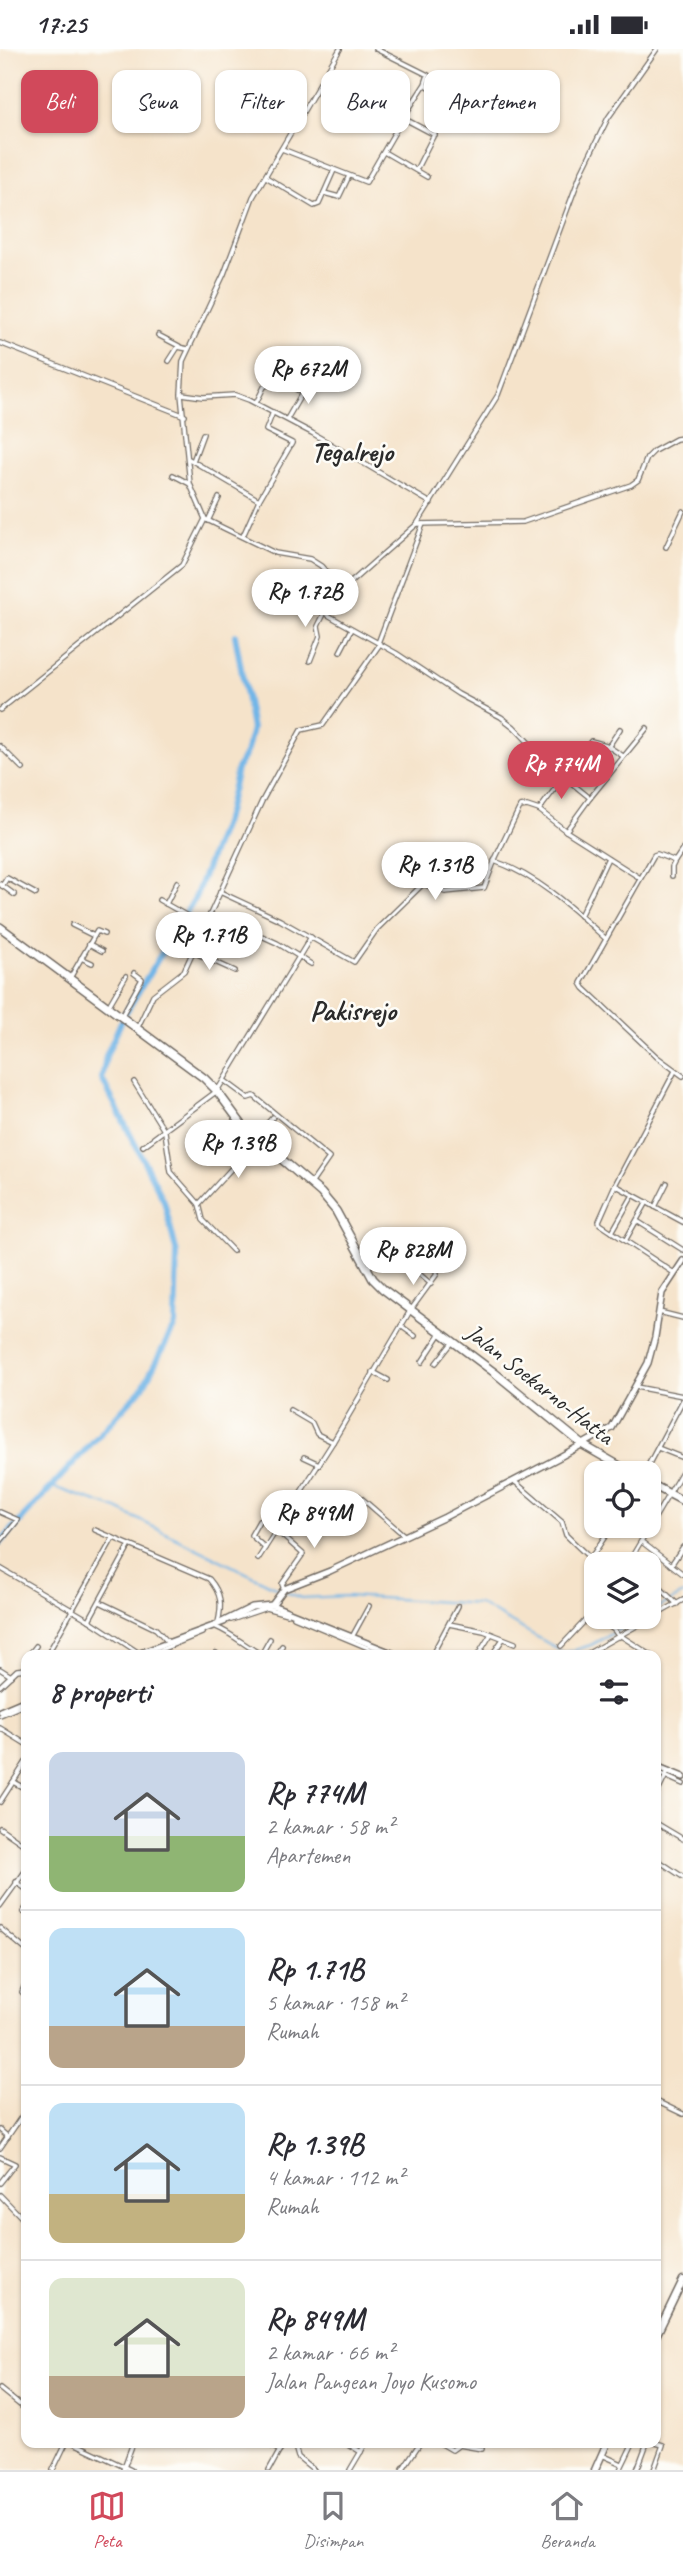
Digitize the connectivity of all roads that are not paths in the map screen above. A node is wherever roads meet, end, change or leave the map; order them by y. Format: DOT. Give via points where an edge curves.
graph roads {
  1 [pos="340,49"];
  2 [pos="376,49"];
  3 [pos="657,49"];
  4 [pos="424,73"];
  5 [pos="424,85"];
  6 [pos="410,106"];
  7 [pos="410,122"];
  8 [pos="394,133"];
  9 [pos="435,135"];
  10 [pos="282,149"];
  11 [pos="383,152"];
  12 [pos="334,170"];
  13 [pos="416,170"];
  14 [pos="265,176"];
  15 [pos="349,176"];
  16 [pos="428,177"];
  17 [pos="324,193"];
  18 [pos="158,335"];
  19 [pos="0,343"];
  20 [pos="179,346"];
  21 [pos="188,349"];
  22 [pos="169,362"];
  23 [pos="309,381"];
  24 [pos="302,393"];
  25 [pos="181,394"];
  26 [pos="256,403"];
  27 [pos="273,412"];
  28 [pos="185,416"];
  29 [pos="287,419"];
  30 [pos="203,434"];
  31 [pos="683,438"];
  32 [pos="191,460"];
  33 [pos="173,475"];
  34 [pos="190,484"];
  35 [pos="219,498"];
  36 [pos="259,500"];
  37 [pos="431,503"];
  38 [pos="683,511"];
  39 [pos="206,520"];
  40 [pos="417,524"];
  41 [pos="423,524"];
  42 [pos="243,537"];
  43 [pos="666,547"];
  44 [pos="342,590"];
  45 [pos="327,610"];
  46 [pos="352,629"];
  47 [pos="379,644"];
  48 [pos="340,652"];
  49 [pos="310,661"];
  50 [pos="0,710"];
  51 [pos="647,728"];
  52 [pos="620,729"];
  53 [pos="0,746"];
  54 [pos="608,747"];
  55 [pos="623,756"];
  56 [pos="23,769"];
  57 [pos="563,777"];
  58 [pos="590,798"];
  59 [pos="539,810"];
  60 [pos="566,831"];
  61 [pos="683,849"];
  62 [pos="608,857"];
  63 [pos="494,861"];
  64 [pos="675,861"];
  65 [pos="12,871"];
  66 [pos="672,876"];
  67 [pos="640,877"];
  68 [pos="7,878"];
  69 [pos="177,882"];
  70 [pos="1,885"];
  71 [pos="220,892"];
  72 [pos="36,894"];
  73 [pos="15,895"];
  74 [pos="159,901"];
  75 [pos="166,904"];
  76 [pos="580,916"];
  77 [pos="72,925"];
  78 [pos="205,926"];
  79 [pos="0,927"];
  80 [pos="255,933"];
  81 [pos="104,935"];
  82 [pos="94,936"];
  83 [pos="311,937"];
  84 [pos="606,939"];
  85 [pos="89,944"];
  86 [pos="102,951"];
  87 [pos="193,952"];
  88 [pos="299,957"];
  89 [pos="82,958"];
  90 [pos="92,963"];
  91 [pos="312,964"];
  92 [pos="234,971"];
  93 [pos="134,973"];
  94 [pos="126,976"];
  95 [pos="70,978"];
  96 [pos="108,1007"];
  97 [pos="121,1017"];
  98 [pos="137,1030"];
  99 [pos="675,1071"];
  100 [pos="683,1076"];
  101 [pos="225,1081"];
  102 [pos="134,1082"];
  103 [pos="217,1091"];
  104 [pos="273,1117"];
  105 [pos="165,1132"];
  106 [pos="258,1139"];
  107 [pos="143,1146"];
  108 [pos="667,1183"];
  109 [pos="311,1184"];
  110 [pos="615,1185"];
  111 [pos="633,1195"];
  112 [pos="647,1202"];
  113 [pos="199,1204"];
  114 [pos="655,1207"];
  115 [pos="637,1221"];
  116 [pos="683,1221"];
  117 [pos="612,1232"];
  118 [pos="625,1241"];
  119 [pos="683,1250"];
  120 [pos="233,1251"];
  121 [pos="388,1253"];
  122 [pos="683,1261"];
  123 [pos="367,1269"];
  124 [pos="674,1273"];
  125 [pos="431,1284"];
  126 [pos="410,1311"];
  127 [pos="659,1312"];
  128 [pos="683,1318"];
  129 [pos="401,1326"];
  130 [pos="441,1333"];
  131 [pos="415,1336"];
  132 [pos="453,1341"];
  133 [pos="422,1362"];
  134 [pos="436,1363"];
  135 [pos="373,1372"];
  136 [pos="388,1380"];
  137 [pos="636,1387"];
  138 [pos="683,1398"];
  139 [pos="290,1410"];
  140 [pos="333,1442"];
  141 [pos="583,1445"];
  142 [pos="658,1448"];
  143 [pos="304,1457"];
  144 [pos="683,1458"];
  145 [pos="611,1461"];
  146 [pos="650,1461"];
  147 [pos="319,1464"];
  148 [pos="683,1470"];
  149 [pos="513,1481"];
  150 [pos="661,1489"];
  151 [pos="669,1493"];
  152 [pos="359,1496"];
  153 [pos="683,1501"];
  154 [pos="661,1506"];
  155 [pos="0,1512"];
  156 [pos="267,1516"];
  157 [pos="259,1521"];
  158 [pos="281,1526"];
  159 [pos="95,1530"];
  160 [pos="277,1531"];
  161 [pos="406,1536"];
  162 [pos="113,1538"];
  163 [pos="644,1538"];
  164 [pos="0,1542"];
  165 [pos="642,1542"];
  166 [pos="130,1545"];
  167 [pos="683,1547"];
  168 [pos="265,1548"];
  169 [pos="635,1552"];
  170 [pos="584,1553"];
  171 [pos="258,1559"];
  172 [pos="671,1565"];
  173 [pos="0,1568"];
  174 [pos="683,1574"];
  175 [pos="284,1589"];
  176 [pos="661,1589"];
  177 [pos="683,1601"];
  178 [pos="100,1602"];
  179 [pos="677,1604"];
  180 [pos="272,1605"];
  181 [pos="369,1606"];
  182 [pos="458,1606"];
  183 [pos="73,1610"];
  184 [pos="661,1611"];
  185 [pos="89,1620"];
  186 [pos="219,1624"];
  187 [pos="449,1624"];
  188 [pos="584,1626"];
  189 [pos="614,1629"];
  190 [pos="627,1629"];
  191 [pos="491,1634"];
  192 [pos="618,1634"];
  193 [pos="352,1637"];
  194 [pos="271,1639"];
  195 [pos="503,1639"];
  196 [pos="168,1642"];
  197 [pos="515,1643"];
  198 [pos="36,1646"];
  199 [pos="282,1646"];
  200 [pos="561,1646"];
  201 [pos="33,1650"];
  202 [pos="50,1650"];
  203 [pos="134,1650"];
  204 [pos="151,1650"];
  205 [pos="154,1650"];
  206 [pos="249,1650"];
  207 [pos="265,1650"];
  208 [pos="279,1650"];
  209 [pos="374,1650"];
  210 [pos="375,1650"];
  211 [pos="435,1650"];
  212 [pos="481,1650"];
  213 [pos="495,1650"];
  214 [pos="596,1650"];
  215 [pos="641,1650"];
  216 [pos="0,1669"];
  217 [pos="21,1670"];
  218 [pos="11,1676"];
  219 [pos="0,1686"];
  220 [pos="21,1704"];
  221 [pos="0,1713"];
  222 [pos="0,1728"];
  223 [pos="21,1741"];
  224 [pos="21,1770"];
  225 [pos="661,1770"];
  226 [pos="661,1773"];
  227 [pos="667,1774"];
  228 [pos="683,1777"];
  229 [pos="13,1782"];
  230 [pos="683,1784"];
  231 [pos="21,1786"];
  232 [pos="661,1786"];
  233 [pos="0,1802"];
  234 [pos="661,1826"];
  235 [pos="0,1828"];
  236 [pos="683,1839"];
  237 [pos="21,1843"];
  238 [pos="661,1862"];
  239 [pos="21,1876"];
  240 [pos="683,1877"];
  241 [pos="16,1882"];
  242 [pos="21,1886"];
  243 [pos="1,1904"];
  244 [pos="0,1928"];
  245 [pos="21,1946"];
  246 [pos="661,2103"];
  247 [pos="683,2114"];
  248 [pos="21,2118"];
  249 [pos="0,2130"];
  250 [pos="8,2137"];
  251 [pos="0,2148"];
  252 [pos="1,2158"];
  253 [pos="0,2183"];
  254 [pos="0,2195"];
  255 [pos="21,2217"];
  256 [pos="683,2280"];
  257 [pos="661,2326"];
  258 [pos="0,2389"];
  259 [pos="21,2406"];
  260 [pos="661,2444"];
  261 [pos="64,2448"];
  262 [pos="84,2448"];
  263 [pos="131,2448"];
  264 [pos="275,2448"];
  265 [pos="282,2448"];
  266 [pos="295,2448"];
  267 [pos="354,2448"];
  268 [pos="363,2448"];
  269 [pos="417,2448"];
  270 [pos="476,2448"];
  271 [pos="604,2448"];
  272 [pos="630,2448"];
  273 [pos="645,2448"];
  274 [pos="482,2449"];
  275 [pos="280,2451"];
  276 [pos="361,2452"];
  277 [pos="601,2455"];
  278 [pos="622,2465"];
  279 [pos="124,2468"];
  280 [pos="53,2470"];
  281 [pos="131,2470"];
  282 [pos="269,2470"];
  283 [pos="314,2470"];
  284 [pos="350,2470"];
  285 [pos="402,2470"];
  286 [pos="595,2470"];
  287 [pos="620,2470"];
  288 [pos="637,2470"];
  289 [pos="654,2470"];
  1 -- 10 [label="street"];
  2 -- 4 [label="street"];
  3 -- 37 [label="street" via="595,142 498,395"];
  5 -- 6 [label="street"];
  7 -- 9 [label="street"];
  8 -- 11 [label="street"];
  9 -- 13 [label="street"];
  10 -- 12 [label="street"];
  10 -- 14 [label="street"];
  11 -- 13 [label="street"];
  11 -- 15 [label="street" via="366,182"];
  12 -- 15 [label="street"];
  12 -- 17 [label="street"];
  13 -- 16 [label="street"];
  14 -- 17 [label="street" via="310,206 319,204"];
  14 -- 21 [label="street"];
  15 -- 17 [label="street" via="339,197"];
  18 -- 20 [label="street"];
  19 -- 28 [label="street"];
  20 -- 21 [label="street"];
  20 -- 22 [label="street"];
  21 -- 25 [label="street"];
  23 -- 24 [label="street"];
  24 -- 26 [label="street" via="277,379 264,387"];
  24 -- 29 [label="street"];
  25 -- 26 [label="street" via="236,395"];
  25 -- 28 [label="street"];
  26 -- 27 [label="street"];
  27 -- 29 [label="street"];
  27 -- 36 [label="street" via="266,429 292,443"];
  28 -- 32 [label="street" via="185,445"];
  29 -- 37 [label="street"];
  30 -- 32 [label="street"];
  31 -- 41 [label="street" via="654,451 631,485 578,505 523,522"];
  32 -- 34 [label="street"];
  32 -- 36 [label="street"];
  33 -- 34 [label="street"];
  34 -- 39 [label="street"];
  35 -- 39 [label="street"];
  36 -- 42 [label="street"];
  37 -- 40 [label="street"];
  38 -- 43 [label="street"];
  39 -- 42 [label="street"];
  39 -- 50 [label="street" via="182,565"];
  40 -- 41 [label="street"];
  40 -- 44 [label="street"];
  41 -- 47 [label="street"];
  42 -- 44 [label="street" via="282,555 310,559"];
  44 -- 45 [label="street"];
  45 -- 46 [label="street"];
  45 -- 49 [label="street"];
  46 -- 47 [label="street"];
  46 -- 48 [label="street"];
  47 -- 57 [label="street" via="501,717"];
  47 -- 71 [label="street" via="323,725 301,730"];
  51 -- 55 [label="street"];
  52 -- 54 [label="street"];
  53 -- 56 [label="street"];
  54 -- 55 [label="street"];
  54 -- 57 [label="street" via="591,741"];
  55 -- 58 [label="street"];
  57 -- 58 [label="street"];
  57 -- 59 [label="street"];
  58 -- 60 [label="street"];
  59 -- 60 [label="street"];
  59 -- 63 [label="street" via="520,807"];
  60 -- 62 [label="street"];
  61 -- 64 [label="street"];
  62 -- 67 [label="street"];
  62 -- 76 [label="street"];
  63 -- 76 [label="street" via="526,875"];
  63 -- 83 [label="street" via="482,889 444,893 424,884 377,929 354,962"];
  64 -- 66 [label="street"];
  64 -- 67 [label="street" via="656,854"];
  65 -- 68 [label="street"];
  67 -- 84 [label="street"];
  68 -- 70 [label="street"];
  68 -- 72 [label="street"];
  69 -- 75 [label="street"];
  70 -- 73 [label="street"];
  71 -- 78 [label="street"];
  71 -- 83 [label="street"];
  74 -- 75 [label="street"];
  75 -- 78 [label="street"];
  76 -- 84 [label="street"];
  77 -- 82 [label="street"];
  78 -- 87 [label="street"];
  79 -- 95 [label="highway, Jalan Soekarno-Hatta"];
  80 -- 88 [label="street"];
  81 -- 82 [label="street" via="97,931"];
  82 -- 85 [label="street"];
  83 -- 88 [label="street"];
  84 -- 99 [label="street" via="582,985"];
  85 -- 86 [label="street"];
  85 -- 89 [label="street"];
  87 -- 92 [label="street"];
  87 -- 98 [label="street" via="182,974 153,995"];
  88 -- 91 [label="street"];
  88 -- 101 [label="street"];
  89 -- 90 [label="street"];
  89 -- 95 [label="street"];
  93 -- 97 [label="street" via="142,979"];
  94 -- 96 [label="street"];
  95 -- 96 [label="highway, Jalan Soekarno-Hatta"];
  96 -- 97 [label="highway, Jalan Soekarno-Hatta"];
  97 -- 98 [label="highway, Jalan Soekarno-Hatta"];
  98 -- 103 [label="highway, Jalan Soekarno-Hatta"];
  99 -- 100 [label="street"];
  99 -- 110 [label="street"];
  101 -- 103 [label="street"];
  101 -- 109 [label="street" via="248,1098 254,1096 329,1158"];
  102 -- 105 [label="street"];
  103 -- 105 [label="street"];
  103 -- 106 [label="highway, Jalan Soekarno-Hatta" via="238,1122"];
  104 -- 106 [label="street"];
  105 -- 107 [label="street"];
  105 -- 113 [label="street" via="171,1172"];
  106 -- 109 [label="highway, Jalan Soekarno-Hatta"];
  106 -- 113 [label="street"];
  108 -- 114 [label="street"];
  109 -- 123 [label="highway, Jalan Soekarno-Hatta" via="336,1210"];
  110 -- 111 [label="street"];
  110 -- 117 [label="street" via="599,1221"];
  111 -- 112 [label="street"];
  111 -- 117 [label="street"];
  112 -- 114 [label="street"];
  112 -- 115 [label="street"];
  113 -- 120 [label="street" via="203,1220"];
  114 -- 116 [label="street"];
  115 -- 118 [label="street"];
  115 -- 119 [label="street"];
  117 -- 118 [label="street"];
  118 -- 124 [label="street"];
  121 -- 125 [label="street" via="397,1255"];
  122 -- 124 [label="main road"];
  123 -- 125 [label="street" via="385,1246 397,1241 434,1268 437,1275"];
  123 -- 126 [label="highway, Jalan Soekarno-Hatta" via="377,1284"];
  124 -- 127 [label="main road" via="662,1293"];
  125 -- 126 [label="street"];
  126 -- 129 [label="street"];
  126 -- 130 [label="highway, Jalan Soekarno-Hatta"];
  127 -- 128 [label="street"];
  127 -- 137 [label="main road" via="653,1345"];
  129 -- 131 [label="street"];
  129 -- 135 [label="street"];
  130 -- 132 [label="highway, Jalan Soekarno-Hatta"];
  130 -- 133 [label="street"];
  132 -- 134 [label="street"];
  132 -- 141 [label="highway, Jalan Soekarno-Hatta"];
  135 -- 136 [label="street"];
  135 -- 140 [label="street"];
  137 -- 138 [label="street"];
  137 -- 141 [label="main road" via="612,1428"];
  138 -- 142 [label="street"];
  139 -- 140 [label="street"];
  140 -- 147 [label="street"];
  141 -- 145 [label="highway, Jalan Soekarno-Hatta"];
  141 -- 149 [label="main road"];
  142 -- 144 [label="street"];
  142 -- 146 [label="street"];
  143 -- 147 [label="street"];
  147 -- 158 [label="street"];
  148 -- 151 [label="street"];
  149 -- 161 [label="main road"];
  149 -- 170 [label="street" via="562,1521 566,1535"];
  150 -- 151 [label="highway"];
  151 -- 153 [label="highway"];
  151 -- 154 [label="street"];
  152 -- 161 [label="street"];
  155 -- 164 [label="street" via="18,1520"];
  156 -- 158 [label="street"];
  157 -- 168 [label="street" via="251,1535"];
  158 -- 160 [label="street"];
  159 -- 162 [label="street"];
  160 -- 168 [label="street"];
  160 -- 175 [label="street" via="303,1554 282,1584"];
  161 -- 175 [label="main road"];
  162 -- 166 [label="street"];
  162 -- 183 [label="street"];
  163 -- 165 [label="street"];
  165 -- 169 [label="street"];
  165 -- 172 [label="street"];
  166 -- 178 [label="street"];
  166 -- 186 [label="street" via="209,1579 219,1590"];
  167 -- 172 [label="street"];
  168 -- 171 [label="street"];
  172 -- 174 [label="street"];
  173 -- 183 [label="street"];
  175 -- 180 [label="main road"];
  176 -- 179 [label="street"];
  177 -- 179 [label="street"];
  178 -- 185 [label="street"];
  178 -- 196 [label="street" via="156,1629"];
  179 -- 184 [label="street"];
  180 -- 186 [label="main road" via="255,1607"];
  180 -- 193 [label="main road"];
  181 -- 193 [label="street"];
  182 -- 187 [label="street"];
  183 -- 185 [label="street"];
  183 -- 202 [label="street"];
  185 -- 203 [label="street"];
  186 -- 196 [label="main road"];
  186 -- 205 [label="street"];
  186 -- 206 [label="street"];
  186 -- 209 [label="street" via="256,1610 273,1609"];
  187 -- 191 [label="street"];
  187 -- 211 [label="street"];
  188 -- 200 [label="street"];
  189 -- 192 [label="street"];
  190 -- 192 [label="street"];
  191 -- 195 [label="street"];
  191 -- 212 [label="street"];
  192 -- 214 [label="street"];
  192 -- 215 [label="street"];
  193 -- 210 [label="main road"];
  194 -- 207 [label="street"];
  195 -- 197 [label="street"];
  195 -- 213 [label="street"];
  196 -- 204 [label="main road"];
  198 -- 201 [label="street"];
  199 -- 208 [label="street"];
  216 -- 218 [label="street"];
  217 -- 218 [label="street"];
  218 -- 219 [label="street"];
  220 -- 221 [label="main road"];
  222 -- 223 [label="street"];
  224 -- 229 [label="street"];
  225 -- 227 [label="main road"];
  226 -- 227 [label="street"];
  227 -- 228 [label="main road"];
  227 -- 230 [label="street"];
  227 -- 232 [label="street"];
  229 -- 231 [label="street"];
  229 -- 233 [label="street"];
  234 -- 236 [label="street"];
  235 -- 237 [label="street"];
  238 -- 240 [label="street"];
  239 -- 241 [label="street"];
  241 -- 242 [label="street"];
  241 -- 243 [label="street"];
  244 -- 245 [label="street"];
  246 -- 247 [label="street"];
  248 -- 250 [label="street"];
  249 -- 250 [label="street"];
  250 -- 251 [label="street"];
  252 -- 253 [label="street" via="15,2164"];
  254 -- 255 [label="street"];
  256 -- 257 [label="main road"];
  258 -- 259 [label="street"];
  260 -- 289 [label="street"];
  261 -- 280 [label="street"];
  262 -- 279 [label="street"];
  263 -- 279 [label="street"];
  264 -- 275 [label="street"];
  265 -- 275 [label="street"];
  266 -- 283 [label="street" via="298,2457"];
  267 -- 276 [label="street"];
  268 -- 276 [label="street"];
  269 -- 285 [label="street"];
  270 -- 274 [label="street"];
  271 -- 277 [label="main road"];
  272 -- 278 [label="street"];
  273 -- 288 [label="street"];
  275 -- 282 [label="street"];
  276 -- 284 [label="street"];
  277 -- 278 [label="street"];
  277 -- 286 [label="main road"];
  278 -- 287 [label="street"];
  279 -- 281 [label="street"];
}
